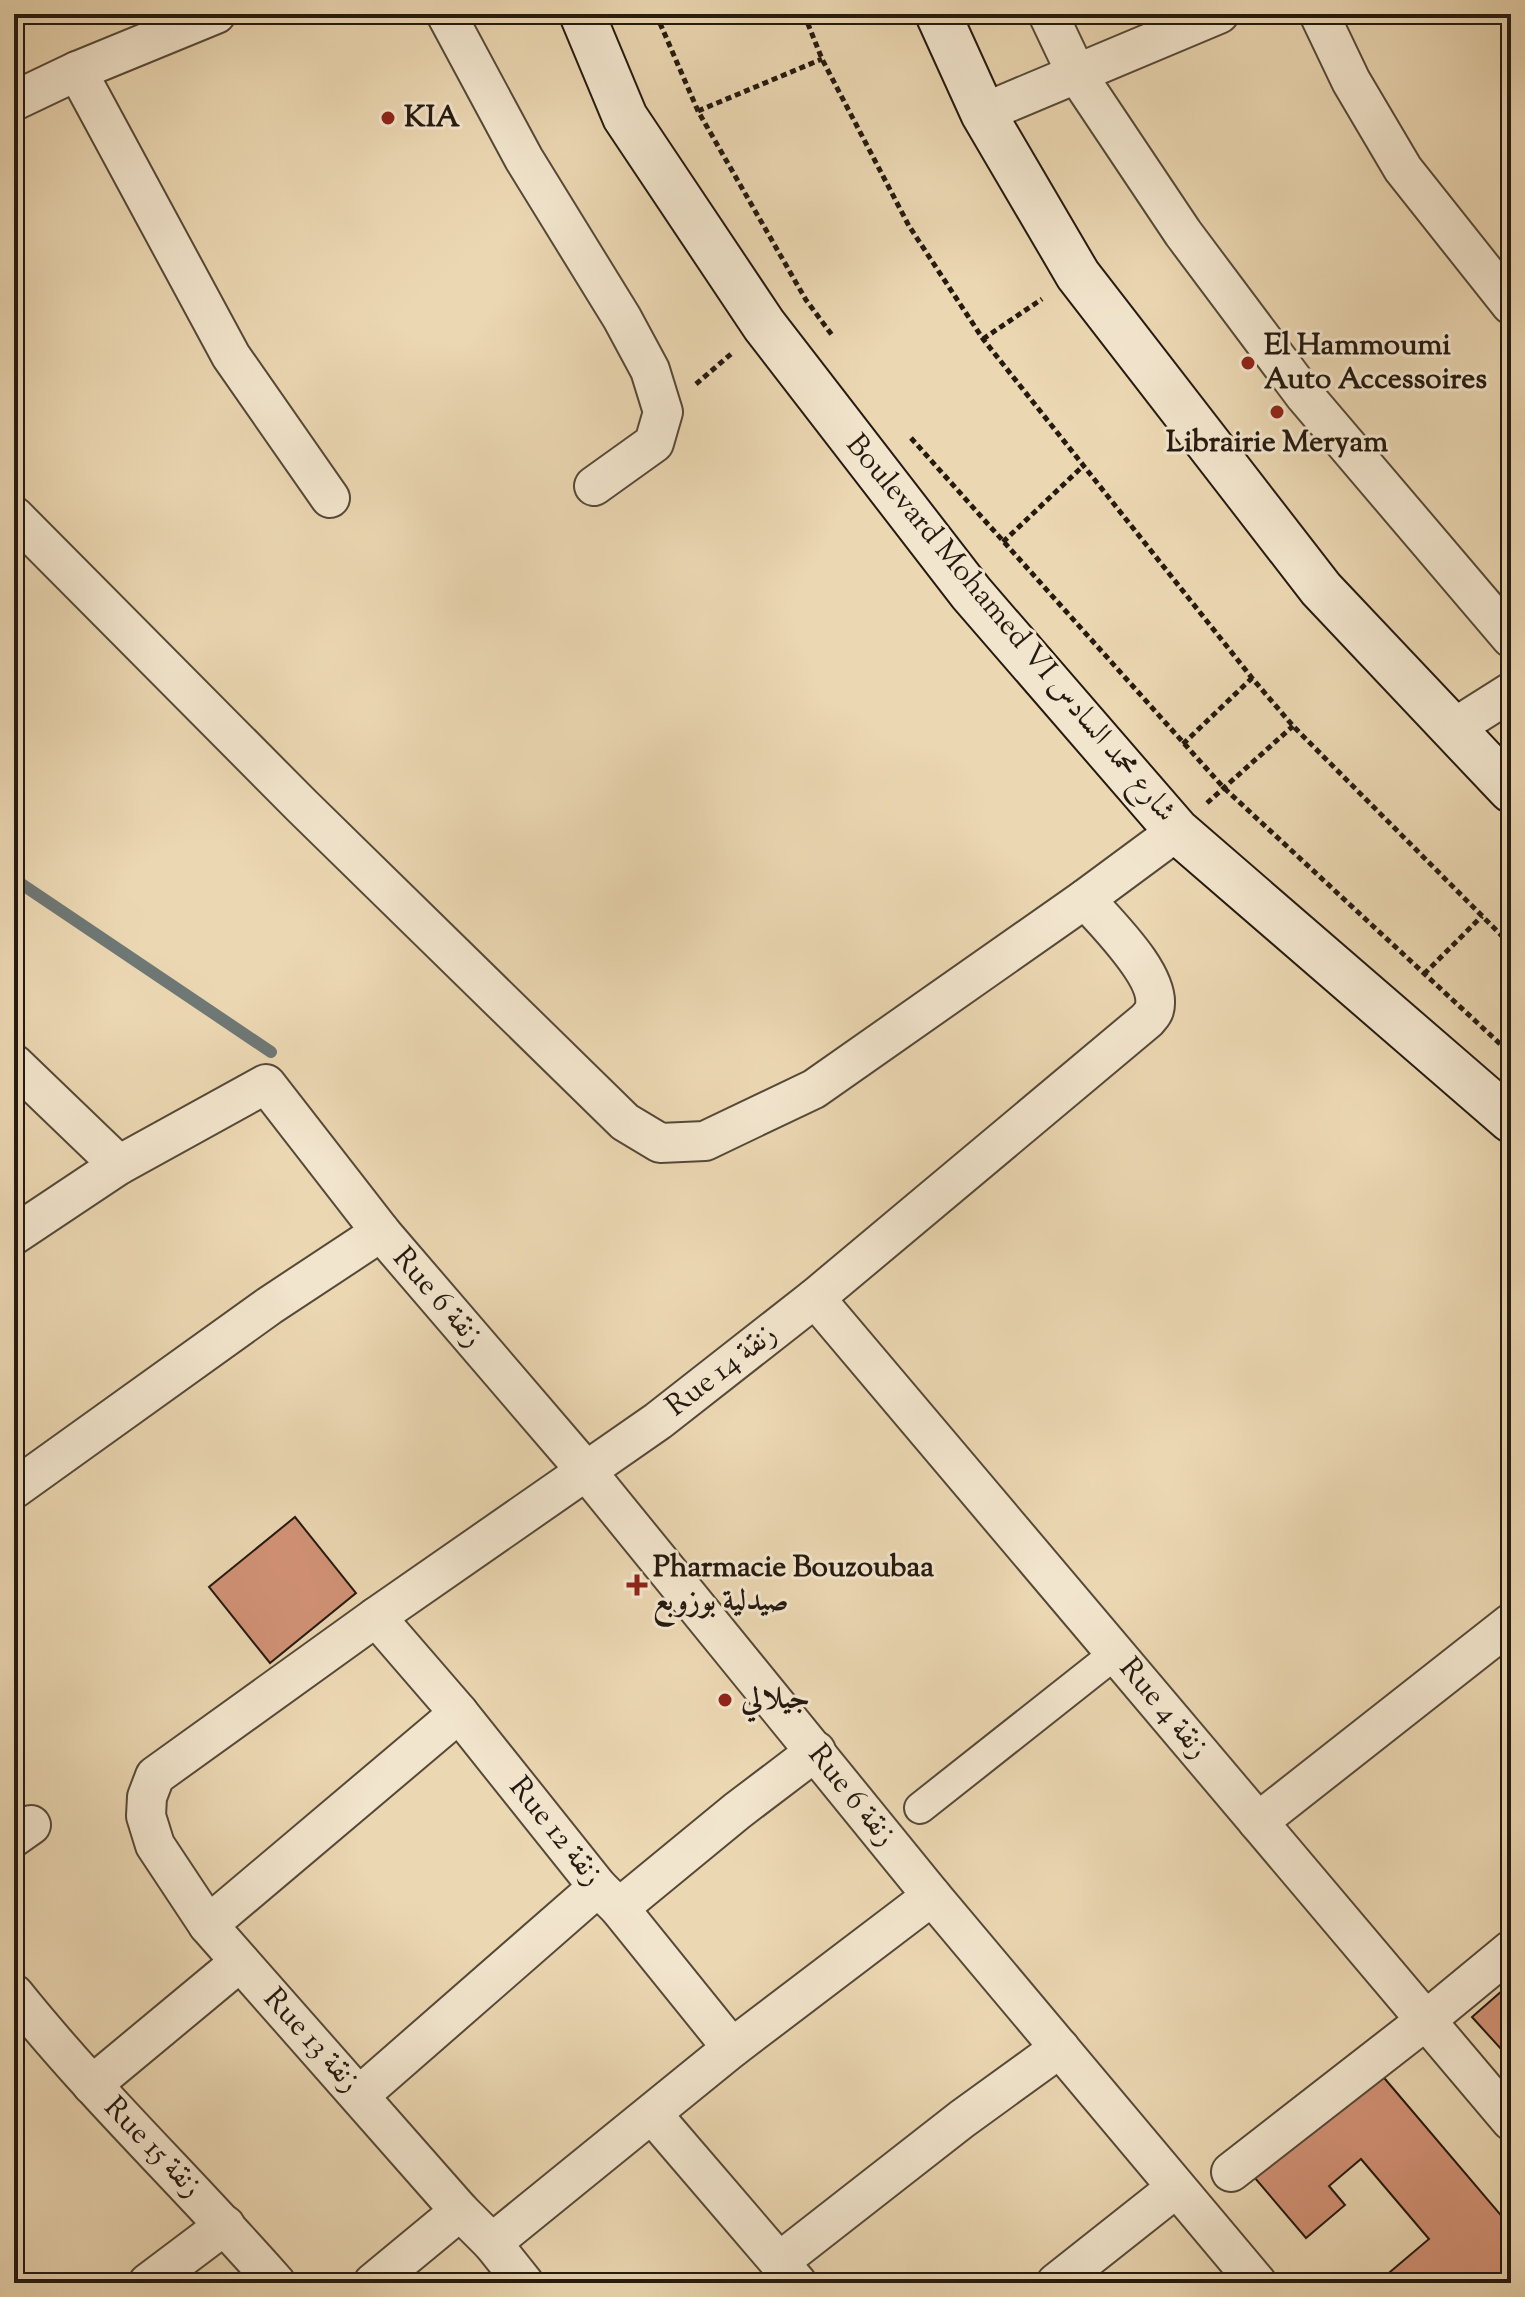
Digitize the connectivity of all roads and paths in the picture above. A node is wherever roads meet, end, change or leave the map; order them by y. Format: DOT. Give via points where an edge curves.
graph roads {
  1 [pos="216,14"];
  2 [pos="446,14"];
  3 [pos="582,14"];
  4 [pos="656,14"];
  5 [pos="804,14"];
  6 [pos="938,14"];
  7 [pos="1048,14"];
  8 [pos="1219,14"];
  9 [pos="1319,14"];
  10 [pos="822,59"];
  11 [pos="77,71"];
  12 [pos="1076,73"];
  13 [pos="14,101"];
  14 [pos="698,111"];
  15 [pos="983,113"];
  16 [pos="1078,275"];
  17 [pos="1511,305"];
  18 [pos="833,337"];
  19 [pos="983,339"];
  20 [pos="905,432"];
  21 [pos="1083,466"];
  22 [pos="594,486"];
  23 [pos="330,498"];
  24 [pos="14,516"];
  25 [pos="1003,542"];
  26 [pos="1511,638"];
  27 [pos="1252,678"];
  28 [pos="1511,692"];
  29 [pos="1293,726"];
  30 [pos="1454,728"];
  31 [pos="1183,744"];
  32 [pos="1223,787"];
  33 [pos="1511,790"];
  34 [pos="1177,831"];
  35 [pos="1085,899"];
  36 [pos="1482,916"];
  37 [pos="1511,945"];
  38 [pos="1424,974"];
  39 [pos="1511,1054"];
  40 [pos="14,1064"];
  41 [pos="1511,1120"];
  42 [pos="119,1165"];
  43 [pos="381,1232"];
  44 [pos="14,1235"];
  45 [pos="815,1298"];
  46 [pos="587,1472"];
  47 [pos="14,1489"];
  48 [pos="376,1617"];
  49 [pos="1511,1623"];
  50 [pos="1116,1653"];
  51 [pos="459,1713"];
  52 [pos="816,1751"];
  53 [pos="155,1776"];
  54 [pos="920,1808"];
  55 [pos="1258,1822"];
  56 [pos="932,1896"];
  57 [pos="608,1898"];
  58 [pos="208,1925"];
  59 [pos="1511,1950"];
  60 [pos="240,1962"];
  61 [pos="14,1994"];
  62 [pos="1425,2021"];
  63 [pos="732,2048"];
  64 [pos="1060,2048"];
  65 [pos="92,2085"];
  66 [pos="360,2095"];
  67 [pos="652,2114"];
  68 [pos="1511,2121"];
  69 [pos="1231,2172"];
  70 [pos="1176,2188"];
  71 [pos="460,2211"];
  72 [pos="225,2225"];
  73 [pos="492,2243"];
  74 [pos="788,2272"];
  75 [pos="148,2283"];
  76 [pos="276,2283"];
  77 [pos="373,2283"];
  78 [pos="524,2283"];
  79 [pos="1056,2283"];
  80 [pos="1257,2283"];
  1 -- 11 [label="street"];
  2 -- 22 [label="street" via="524,159 650,370 663,412 654,443"];
  3 -- 34 [label="main road, Boulevard Mohamed VI شارع محمد السادس" via="625,117 764,325 971,593"];
  4 -- 14 [label="path"];
  5 -- 10 [label="path"];
  6 -- 15 [label="main road"];
  7 -- 12 [label="street"];
  8 -- 12 [label="street"];
  9 -- 17 [label="street" via="1403,169"];
  10 -- 14 [label="path"];
  10 -- 19 [label="path" via="909,226"];
  11 -- 13 [label="street"];
  11 -- 23 [label="street" via="231,356"];
  12 -- 15 [label="street"];
  12 -- 26 [label="street" via="1183,233 1305,396"];
  14 -- 18 [label="path" via="806,300"];
  15 -- 16 [label="main road"];
  16 -- 19 [label="path"];
  16 -- 30 [label="main road" via="1321,589"];
  19 -- 21 [label="path"];
  20 -- 25 [label="path"];
  21 -- 25 [label="path"];
  21 -- 27 [label="path"];
  24 -- 35 [label="street" via="625,1122 660,1143 705,1141 814,1089"];
  25 -- 31 [label="path"];
  27 -- 29 [label="path"];
  27 -- 31 [label="path"];
  28 -- 30 [label="street"];
  29 -- 32 [label="path"];
  29 -- 36 [label="path"];
  30 -- 33 [label="main road"];
  31 -- 32 [label="path"];
  32 -- 34 [label="path"];
  32 -- 38 [label="path"];
  34 -- 35 [label="street"];
  34 -- 41 [label="main road, Boulevard Mohamed VI شارع محمد السادس"];
  35 -- 45 [label="street, Rue 14 زنقة" via="1147,972 1154,992 1154,1009 1147,1020"];
  36 -- 37 [label="path"];
  36 -- 38 [label="path"];
  38 -- 39 [label="path"];
  40 -- 42 [label="street"];
  42 -- 43 [label="street, Rue 6 زنقة" via="266,1084"];
  42 -- 44 [label="street"];
  43 -- 46 [label="street, Rue 6 زنقة"];
  43 -- 47 [label="street"];
  45 -- 46 [label="street, Rue 14 زنقة"];
  45 -- 50 [label="street, Rue 4 زنقة"];
  46 -- 48 [label="street, Rue 14 زنقة"];
  46 -- 52 [label="street, Rue 6 زنقة"];
  48 -- 51 [label="street, Rue 12 زنقة"];
  48 -- 53 [label="street, Rue 14 زنقة"];
  49 -- 55 [label="street"];
  50 -- 54 [label="street"];
  50 -- 55 [label="street, Rue 4 زنقة"];
  51 -- 57 [label="street, Rue 12 زنقة"];
  51 -- 58 [label="street"];
  52 -- 56 [label="street, Rue 6 زنقة"];
  52 -- 57 [label="street"];
  53 -- 58 [label="street, Rue 13 زنقة" via="146,1816 155,1845"];
  55 -- 62 [label="street, Rue 4 زنقة"];
  56 -- 63 [label="street"];
  56 -- 64 [label="street, Rue 6 زنقة"];
  57 -- 63 [label="street, Rue 12 زنقة"];
  57 -- 66 [label="street"];
  58 -- 60 [label="street, Rue 13 زنقة"];
  59 -- 62 [label="street"];
  60 -- 65 [label="street, Rue 15 زنقة"];
  60 -- 66 [label="street, Rue 13 زنقة"];
  61 -- 65 [label="street"];
  62 -- 68 [label="street, Rue 4 زنقة"];
  62 -- 69 [label="street"];
  63 -- 67 [label="street"];
  64 -- 70 [label="street, Rue 6 زنقة"];
  64 -- 74 [label="street" via="962,2119"];
  65 -- 72 [label="street, Rue 15 زنقة"];
  66 -- 71 [label="street, Rue 13 زنقة"];
  67 -- 73 [label="street"];
  67 -- 74 [label="street"];
  70 -- 79 [label="street"];
  70 -- 80 [label="street, Rue 6 زنقة"];
  71 -- 73 [label="street, Rue 13 زنقة"];
  71 -- 77 [label="street"];
  72 -- 75 [label="street"];
  72 -- 76 [label="street, Rue 15 زنقة"];
  73 -- 78 [label="street, Rue 13 زنقة"];
}
